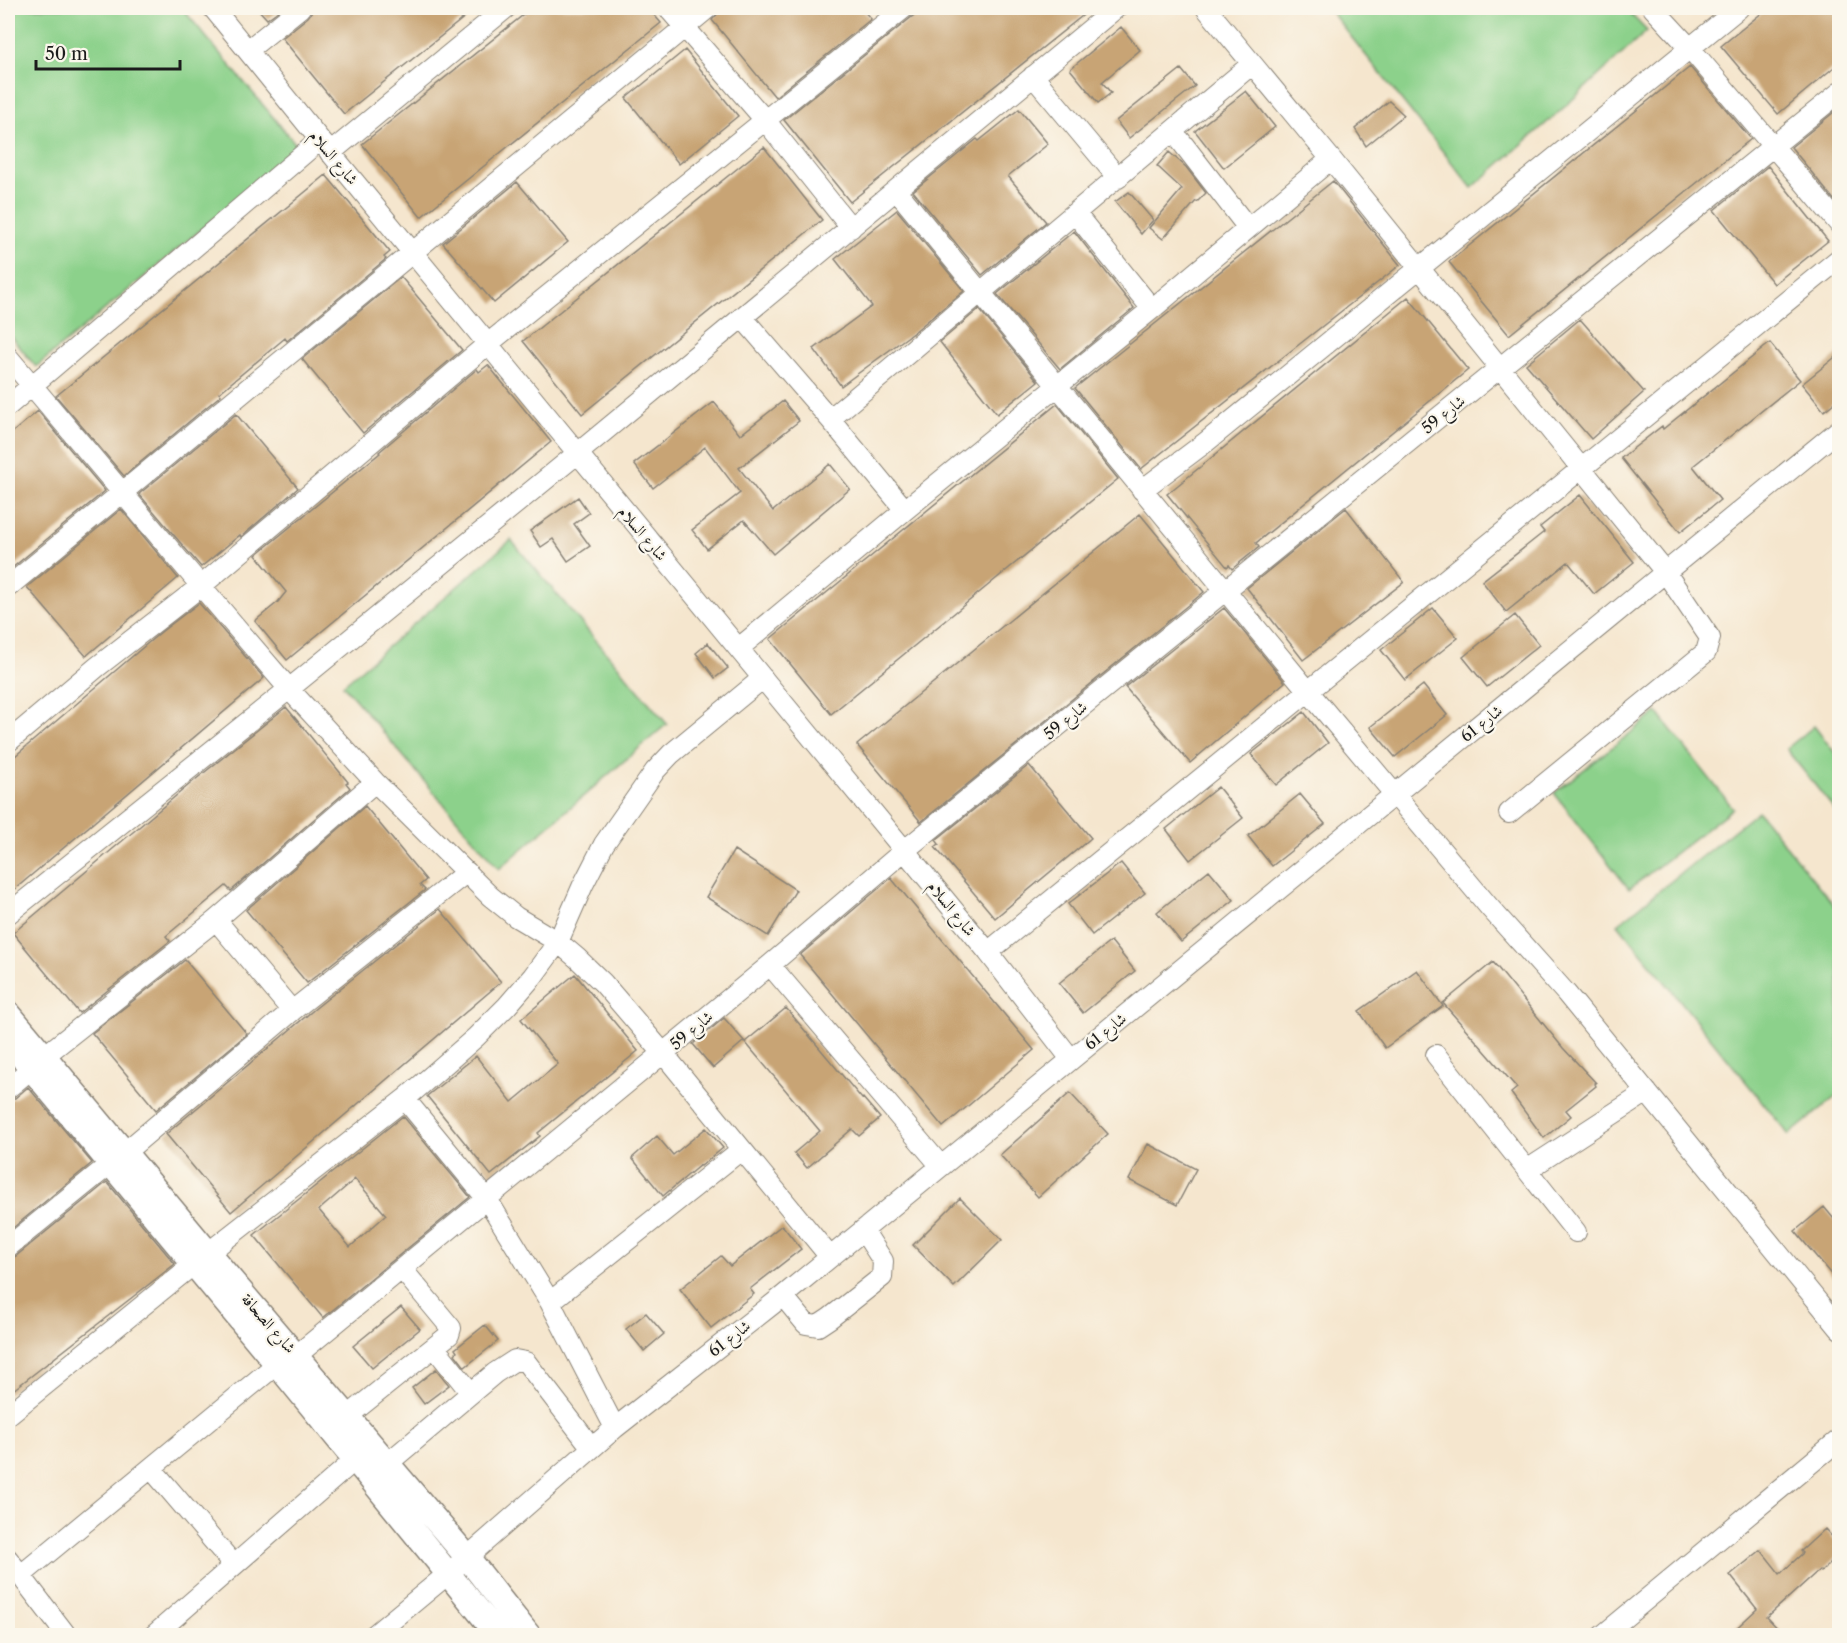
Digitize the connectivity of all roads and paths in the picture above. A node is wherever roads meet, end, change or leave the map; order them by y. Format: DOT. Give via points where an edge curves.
graph roads {
  1 [pos="213,8"];
  2 [pos="300,8"];
  3 [pos="506,8"];
  4 [pos="668,8"];
  5 [pos="708,8"];
  6 [pos="904,8"];
  7 [pos="1116,8"];
  8 [pos="1206,8"];
  9 [pos="1653,8"];
  10 [pos="1739,8"];
  11 [pos="684,27"];
  12 [pos="1689,47"];
  13 [pos="248,50"];
  14 [pos="1252,64"];
  15 [pos="1033,76"];
  16 [pos="1839,92"];
  17 [pos="765,120"];
  18 [pos="1173,131"];
  19 [pos="325,146"];
  20 [pos="1773,146"];
  21 [pos="1331,159"];
  22 [pos="1118,178"];
  23 [pos="897,191"];
  24 [pos="1075,213"];
  25 [pos="1839,225"];
  26 [pos="851,228"];
  27 [pos="1248,228"];
  28 [pos="413,252"];
  29 [pos="1839,258"];
  30 [pos="1419,268"];
  31 [pos="979,292"];
  32 [pos="1152,309"];
  33 [pos="742,317"];
  34 [pos="489,343"];
  35 [pos="8,357"];
  36 [pos="1500,368"];
  37 [pos="31,385"];
  38 [pos="1056,387"];
  39 [pos="8,406"];
  40 [pos="830,419"];
  41 [pos="1839,429"];
  42 [pos="578,453"];
  43 [pos="1582,470"];
  44 [pos="1142,490"];
  45 [pos="121,492"];
  46 [pos="905,510"];
  47 [pos="1666,573"];
  48 [pos="201,586"];
  49 [pos="8,587"];
  50 [pos="1225,590"];
  51 [pos="739,648"];
  52 [pos="763,678"];
  53 [pos="290,689"];
  54 [pos="1308,691"];
  55 [pos="11,732"];
  56 [pos="375,782"];
  57 [pos="1394,794"];
  58 [pos="1509,813"];
  59 [pos="904,850"];
  60 [pos="466,872"];
  61 [pos="8,914"];
  62 [pos="216,920"];
  63 [pos="558,942"];
  64 [pos="988,952"];
  65 [pos="770,964"];
  66 [pos="292,1011"];
  67 [pos="8,1013"];
  68 [pos="8,1040"];
  69 [pos="663,1053"];
  70 [pos="1436,1055"];
  71 [pos="1071,1059"];
  72 [pos="37,1063"];
  73 [pos="8,1088"];
  74 [pos="1647,1092"];
  75 [pos="405,1100"];
  76 [pos="741,1150"];
  77 [pos="117,1159"];
  78 [pos="940,1165"];
  79 [pos="1527,1170"];
  80 [pos="487,1199"];
  81 [pos="862,1230"];
  82 [pos="1576,1232"];
  83 [pos="8,1247"];
  84 [pos="830,1257"];
  85 [pos="201,1258"];
  86 [pos="402,1269"];
  87 [pos="783,1296"];
  88 [pos="550,1302"];
  89 [pos="1839,1329"];
  90 [pos="435,1348"];
  91 [pos="287,1359"];
  92 [pos="471,1393"];
  93 [pos="8,1415"];
  94 [pos="348,1416"];
  95 [pos="615,1428"];
  96 [pos="1839,1439"];
  97 [pos="592,1448"];
  98 [pos="356,1459"];
  99 [pos="388,1463"];
  100 [pos="151,1468"];
  101 [pos="467,1557"];
  102 [pos="8,1559"];
  103 [pos="233,1564"];
  104 [pos="449,1573"];
  105 [pos="20,1575"];
  106 [pos="64,1635"];
  107 [pos="153,1635"];
  108 [pos="373,1635"];
  109 [pos="499,1635"];
  110 [pos="529,1635"];
  111 [pos="1602,1635"];
  1 -- 13 [label="street, شارع السلام"];
  2 -- 13 [label="street"];
  3 -- 19 [label="street"];
  4 -- 11 [label="street"];
  5 -- 11 [label="street"];
  6 -- 17 [label="street"];
  7 -- 15 [label="street"];
  8 -- 14 [label="street"];
  9 -- 12 [label="street"];
  10 -- 12 [label="street"];
  11 -- 17 [label="street"];
  11 -- 28 [label="street"];
  12 -- 20 [label="street"];
  12 -- 30 [label="street"];
  13 -- 19 [label="street, شارع السلام"];
  14 -- 18 [label="street"];
  14 -- 21 [label="street"];
  15 -- 22 [label="street"];
  15 -- 23 [label="street"];
  16 -- 20 [label="street, شارع 59"];
  17 -- 26 [label="street"];
  17 -- 34 [label="street"];
  18 -- 22 [label="street"];
  18 -- 27 [label="street"];
  19 -- 28 [label="street, شارع السلام"];
  19 -- 37 [label="street"];
  20 -- 25 [label="street"];
  20 -- 36 [label="street, شارع 59"];
  21 -- 27 [label="street"];
  21 -- 30 [label="street"];
  22 -- 24 [label="street"];
  23 -- 26 [label="street"];
  23 -- 31 [label="street"];
  24 -- 31 [label="street"];
  24 -- 32 [label="street"];
  26 -- 33 [label="street"];
  27 -- 32 [label="street"];
  28 -- 34 [label="street, شارع السلام"];
  28 -- 45 [label="street"];
  29 -- 43 [label="street"];
  30 -- 36 [label="street"];
  30 -- 44 [label="street"];
  31 -- 38 [label="street"];
  31 -- 40 [label="street"];
  32 -- 38 [label="street"];
  33 -- 40 [label="street"];
  33 -- 42 [label="street"];
  34 -- 42 [label="street, شارع السلام"];
  34 -- 48 [label="street"];
  35 -- 37 [label="street"];
  36 -- 43 [label="street"];
  36 -- 50 [label="street, شارع 59"];
  37 -- 39 [label="street"];
  37 -- 45 [label="street"];
  38 -- 44 [label="street"];
  38 -- 46 [label="street"];
  40 -- 46 [label="street"];
  41 -- 47 [label="street, شارع 61"];
  42 -- 51 [label="street, شارع السلام"];
  42 -- 53 [label="street"];
  43 -- 47 [label="street"];
  43 -- 54 [label="street"];
  44 -- 50 [label="street"];
  45 -- 48 [label="street"];
  45 -- 49 [label="street"];
  46 -- 51 [label="street"];
  47 -- 57 [label="street, شارع 61"];
  47 -- 58 [label="street" via="1710,638 1706,652"];
  48 -- 53 [label="street"];
  48 -- 55 [label="street"];
  50 -- 54 [label="street"];
  50 -- 59 [label="street, شارع 59"];
  51 -- 52 [label="street, شارع السلام"];
  52 -- 59 [label="street, شارع السلام"];
  52 -- 63 [label="street" via="655,771 604,844"];
  53 -- 56 [label="street"];
  53 -- 61 [label="street"];
  54 -- 57 [label="street"];
  54 -- 64 [label="street"];
  56 -- 60 [label="street"];
  56 -- 62 [label="street"];
  57 -- 71 [label="street, شارع 61"];
  57 -- 74 [label="street"];
  59 -- 64 [label="street, شارع السلام"];
  59 -- 65 [label="street, شارع 59"];
  60 -- 63 [label="street" via="516,917"];
  60 -- 66 [label="street"];
  62 -- 66 [label="street"];
  62 -- 72 [label="street"];
  63 -- 69 [label="street" via="603,983"];
  63 -- 75 [label="street" via="507,1006"];
  64 -- 71 [label="street, شارع السلام"];
  65 -- 69 [label="street, شارع 59"];
  65 -- 78 [label="street"];
  66 -- 77 [label="street"];
  67 -- 72 [label="main road, شارع الصحافة"];
  68 -- 72 [label="main road, شارع الصحافة"];
  69 -- 76 [label="street"];
  69 -- 80 [label="street, شارع 59"];
  70 -- 79 [label="street"];
  71 -- 78 [label="street, شارع 61"];
  72 -- 73 [label="street"];
  72 -- 77 [label="main road, شارع الصحافة"];
  74 -- 79 [label="street"];
  74 -- 89 [label="street"];
  75 -- 80 [label="street"];
  75 -- 85 [label="street"];
  76 -- 84 [label="street"];
  76 -- 88 [label="street"];
  77 -- 83 [label="street"];
  77 -- 85 [label="main road, شارع الصحافة"];
  78 -- 81 [label="street, شارع 61"];
  79 -- 82 [label="street"];
  80 -- 86 [label="street, شارع 59"];
  80 -- 88 [label="street"];
  81 -- 84 [label="street, شارع 61"];
  81 -- 87 [label="street" via="883,1261 882,1277 818,1326 806,1324"];
  84 -- 87 [label="street, شارع 61"];
  85 -- 91 [label="main road, شارع الصحافة"];
  85 -- 93 [label="street"];
  86 -- 90 [label="street" via="451,1328 450,1335"];
  86 -- 91 [label="street, شارع 59"];
  87 -- 95 [label="street, شارع 61"];
  88 -- 95 [label="street"];
  90 -- 92 [label="street"];
  90 -- 94 [label="street"];
  91 -- 94 [label="main road, شارع الصحافة"];
  91 -- 98 [label="main road, شارع الصحافة"];
  91 -- 100 [label="street, شارع 59"];
  92 -- 97 [label="street" via="505,1365 515,1360 526,1362"];
  92 -- 99 [label="street"];
  94 -- 99 [label="main road, شارع الصحافة"];
  95 -- 97 [label="street, شارع 61"];
  96 -- 111 [label="street"];
  97 -- 101 [label="street, شارع 61"];
  98 -- 103 [label="street"];
  98 -- 104 [label="main road, شارع الصحافة"];
  99 -- 101 [label="main road, شارع الصحافة"];
  100 -- 103 [label="street"];
  100 -- 105 [label="street, شارع 59"];
  101 -- 104 [label="street, شارع 61"];
  101 -- 110 [label="main road, شارع الصحافة"];
  102 -- 105 [label="street"];
  103 -- 107 [label="street"];
  104 -- 108 [label="street, شارع 61"];
  104 -- 109 [label="main road, شارع الصحافة"];
  105 -- 106 [label="street"];
}
